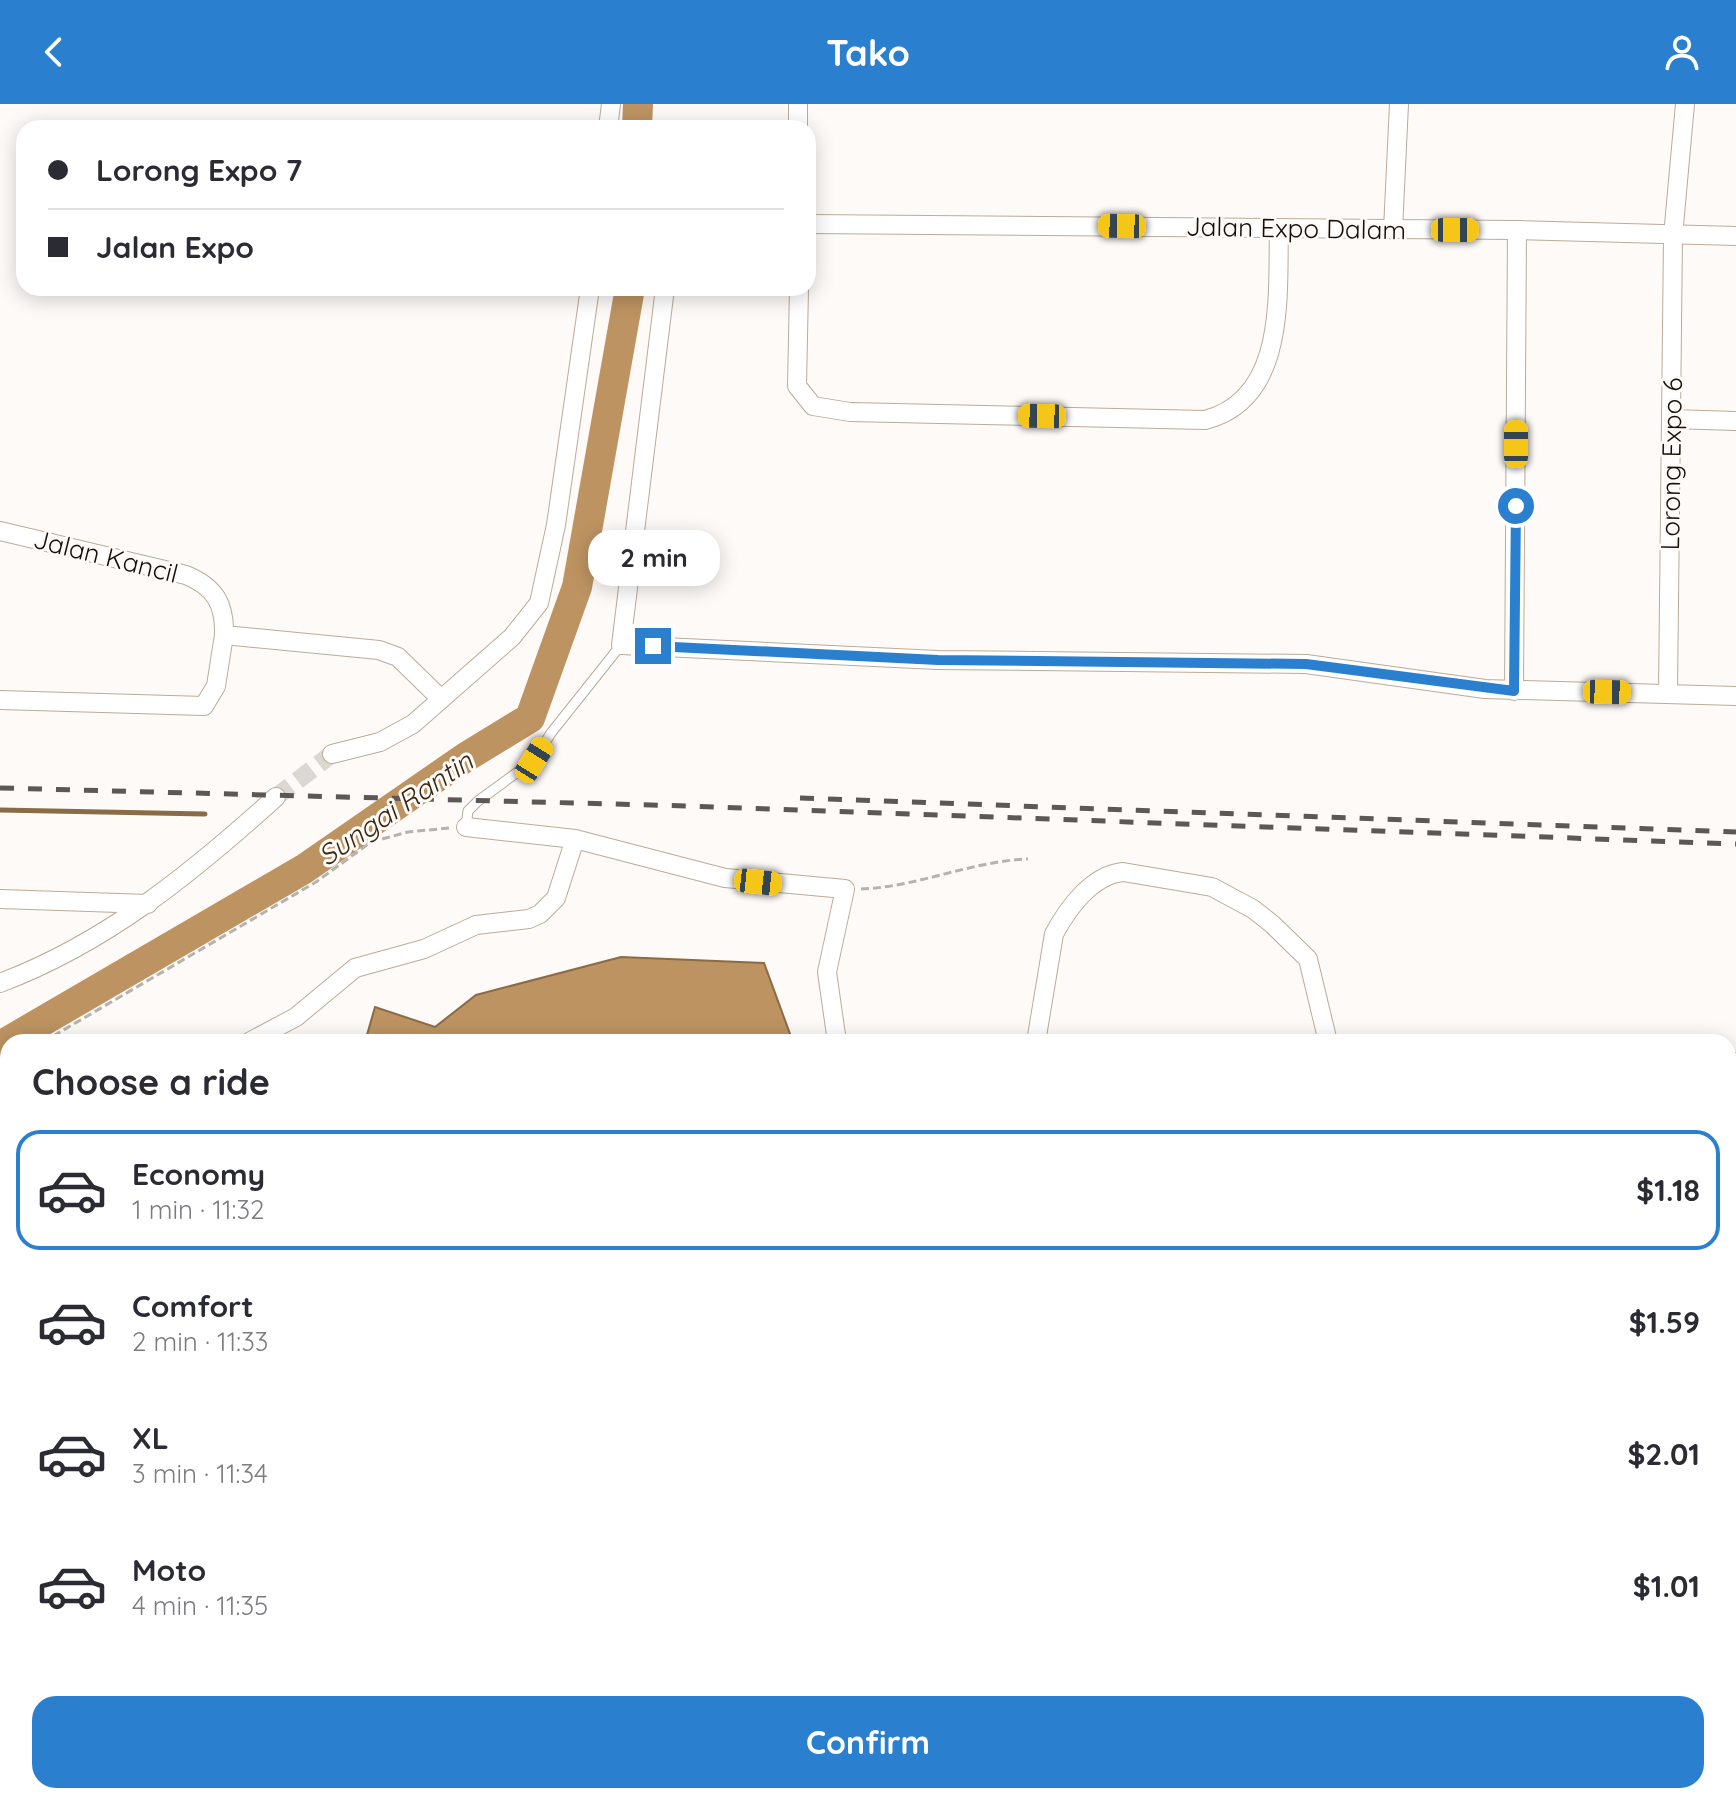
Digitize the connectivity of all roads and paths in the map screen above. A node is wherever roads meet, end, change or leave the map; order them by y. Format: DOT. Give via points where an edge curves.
graph roads {
  1 [pos="1399,104"];
  2 [pos="1685,104"];
  3 [pos="816,224"];
  4 [pos="1279,228"];
  5 [pos="1393,230"];
  6 [pos="1517,230"];
  7 [pos="1673,236"];
  8 [pos="1736,236"];
  9 [pos="589,296"];
  10 [pos="664,296"];
  11 [pos="799,296"];
  12 [pos="1671,419"];
  13 [pos="1736,421"];
  14 [pos="0,531"];
  15 [pos="224,635"];
  16 [pos="621,645"];
  17 [pos="1514,691"];
  18 [pos="1668,693"];
  19 [pos="1736,696"];
  20 [pos="441,699"];
  21 [pos="0,700"];
  22 [pos="332,754"];
  23 [pos="276,797"];
  24 [pos="466,827"];
  25 [pos="575,839"];
  26 [pos="1028,859"];
  27 [pos="845,889"];
  28 [pos="0,899"];
  29 [pos="148,904"];
  30 [pos="0,983"];
  31 [pos="57,1034"];
  32 [pos="264,1034"];
  33 [pos="836,1034"];
  34 [pos="1037,1034"];
  35 [pos="1326,1034"];
  1 -- 5 [label="street"];
  2 -- 7 [label="street, Lorong Expo 6"];
  3 -- 4 [label="street, Jalan Expo Dalam"];
  4 -- 5 [label="street, Jalan Expo Dalam"];
  4 -- 11 [label="street" via="1277,329 1266,361 1238,403 1205,420 826,410 803,398 797,386"];
  5 -- 6 [label="street, Jalan Expo Dalam"];
  6 -- 7 [label="street, Jalan Expo Dalam"];
  6 -- 17 [label="street"];
  7 -- 8 [label="street, Jalan Expo Dalam"];
  7 -- 12 [label="street, Lorong Expo 6"];
  9 -- 20 [label="street" via="556,525 539,603 512,637"];
  10 -- 16 [label="street"];
  12 -- 13 [label="street"];
  12 -- 18 [label="street, Lorong Expo 6"];
  14 -- 15 [label="street, Jalan Kancil" via="203,582 219,601"];
  15 -- 20 [label="street" via="379,650 398,657"];
  15 -- 21 [label="street" via="216,686 204,706"];
  16 -- 17 [label="street" via="952,661 1306,664"];
  16 -- 24 [label="lane" via="534,760 468,811"];
  17 -- 18 [label="street"];
  18 -- 19 [label="street"];
  20 -- 22 [label="street" via="390,738"];
  23 -- 29 [label="street"];
  24 -- 25 [label="street"];
  24 -- 31 [label="path" via="408,832 371,842 316,882"];
  25 -- 27 [label="street" via="725,878"];
  25 -- 32 [label="street" via="556,898 540,914 476,925 424,949 355,968 296,1017"];
  26 -- 27 [label="path"];
  27 -- 33 [label="street" via="827,972"];
  28 -- 29 [label="street"];
  29 -- 30 [label="street" via="96,938"];
  34 -- 35 [label="street" via="1054,934 1097,882 1123,872 1212,887 1272,924 1308,959"];
}
